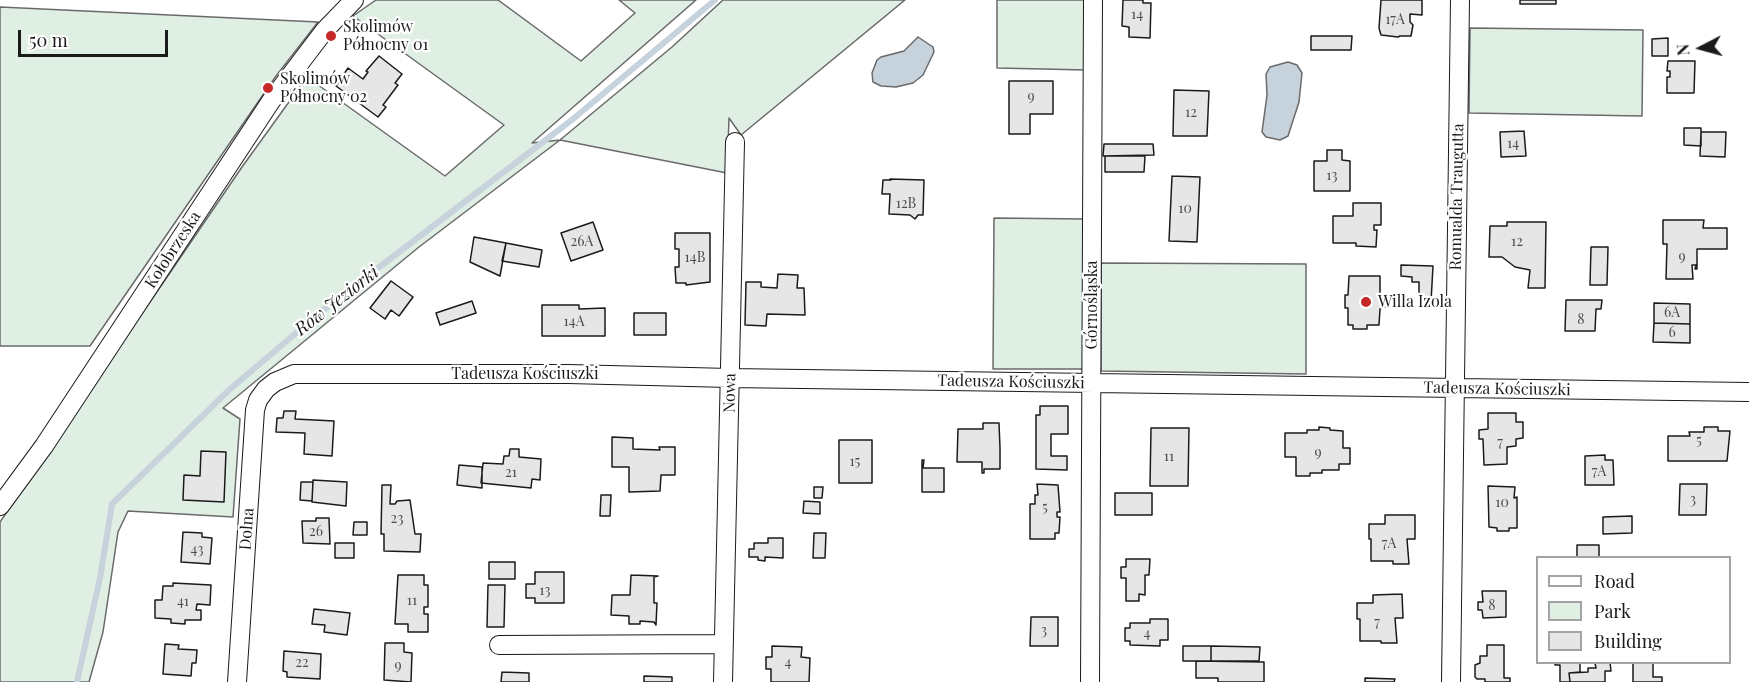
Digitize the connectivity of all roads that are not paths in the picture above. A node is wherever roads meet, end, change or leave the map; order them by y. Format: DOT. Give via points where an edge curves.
graph roads {
  1 [pos="354,0"];
  2 [pos="1094,0"];
  3 [pos="1460,0"];
  4 [pos="735,142"];
  5 [pos="730,378"];
  6 [pos="275,382"];
  7 [pos="1092,383"];
  8 [pos="1454,388"];
  9 [pos="1749,392"];
  10 [pos="0,506"];
  11 [pos="723,644"];
  12 [pos="499,645"];
  13 [pos="237,682"];
  14 [pos="723,682"];
  15 [pos="1090,682"];
  16 [pos="1451,682"];
  1 -- 10 [label="street, Kołobrzeska" via="325,30 271,100 44,446"];
  2 -- 7 [label="street, Górnośląska"];
  3 -- 8 [label="street, Romualda Traugutta"];
  4 -- 5 [label="street, Nowa"];
  5 -- 6 [label="street, Tadeusza Kościuszki" via="294,374"];
  5 -- 7 [label="street, Tadeusza Kościuszki"];
  5 -- 11 [label="street, Nowa"];
  6 -- 13 [label="street, Dolna" via="258,400 255,410"];
  7 -- 8 [label="street, Tadeusza Kościuszki"];
  7 -- 15 [label="street, Górnośląska"];
  8 -- 9 [label="street, Tadeusza Kościuszki"];
  8 -- 16 [label="street, Romualda Traugutta"];
  11 -- 12 [label="street"];
  11 -- 14 [label="street, Nowa"];
}
